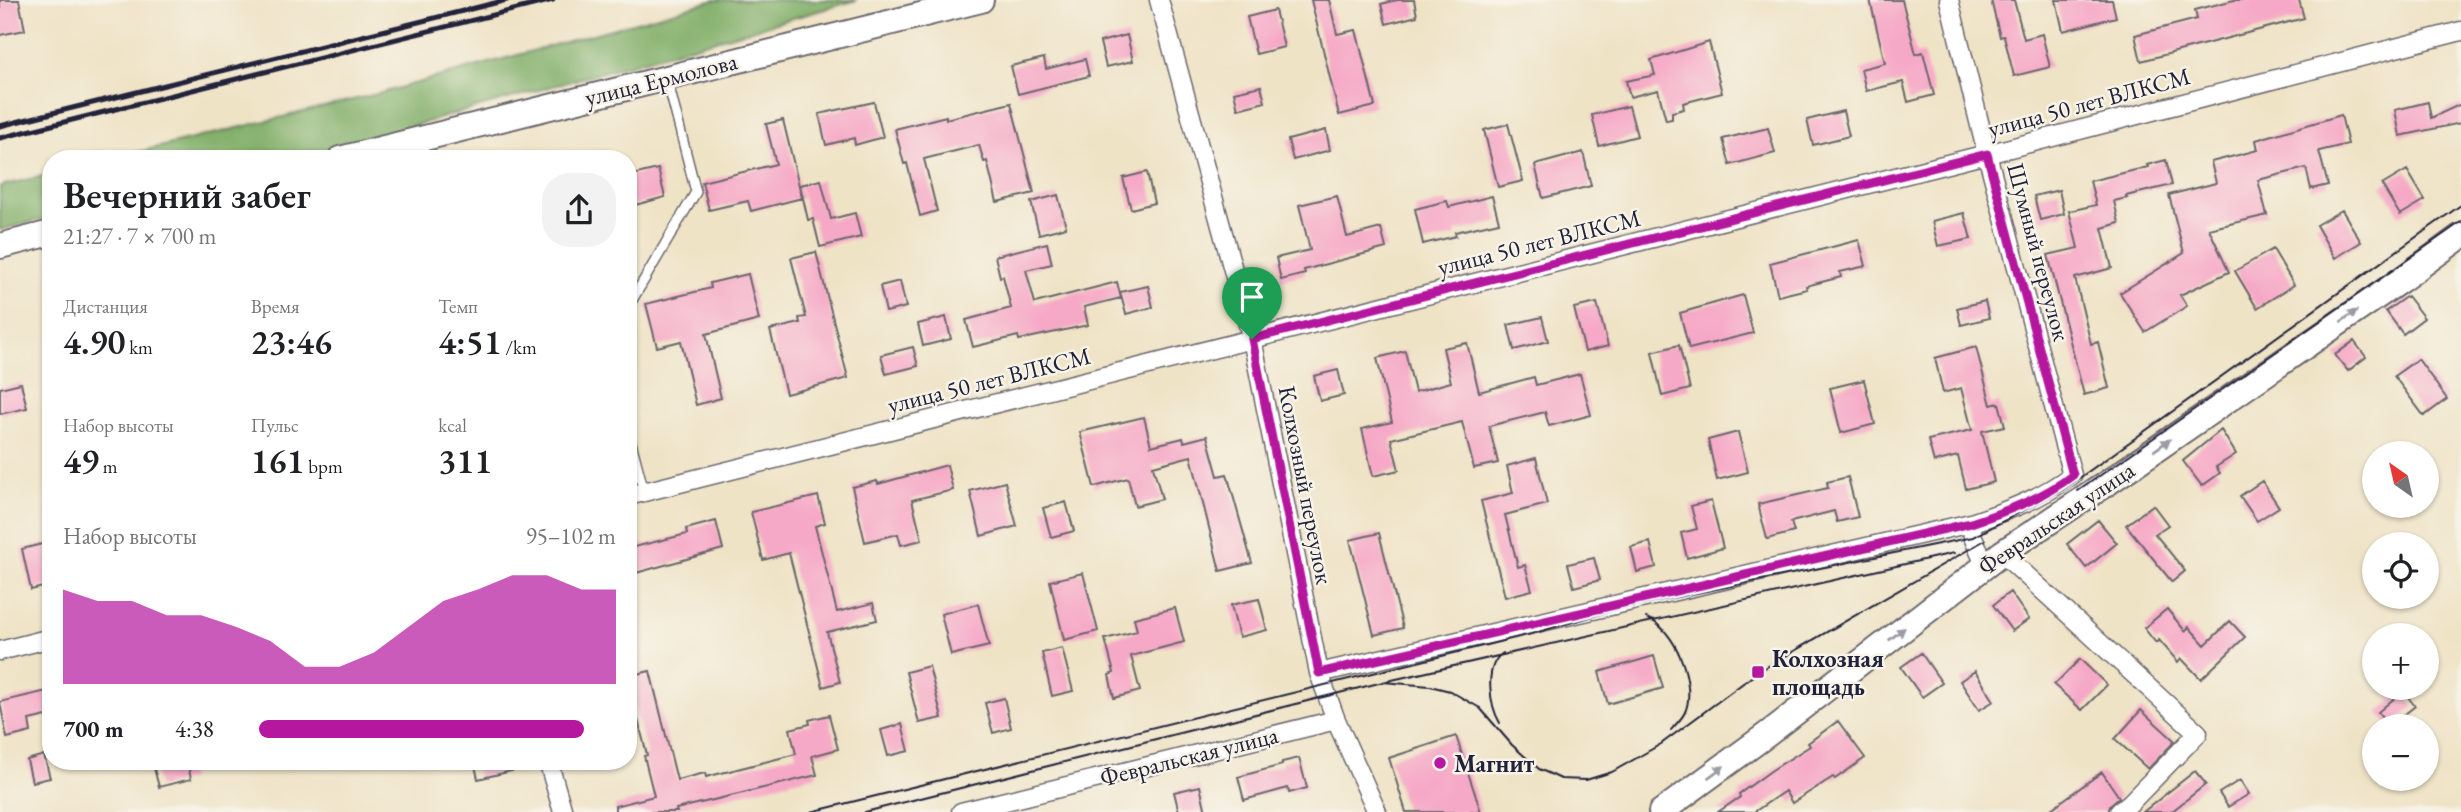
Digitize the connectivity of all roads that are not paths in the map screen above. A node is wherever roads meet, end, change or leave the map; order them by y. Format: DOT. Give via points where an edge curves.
graph roads {
  1 [pos="981,0"];
  2 [pos="1159,0"];
  3 [pos="1950,0"];
  4 [pos="2461,31"];
  5 [pos="667,78"];
  6 [pos="400,150"];
  7 [pos="1987,154"];
  8 [pos="42,235"];
  9 [pos="2461,236"];
  10 [pos="0,246"];
  11 [pos="637,292"];
  12 [pos="1252,339"];
  13 [pos="2073,475"];
  14 [pos="637,494"];
  15 [pos="1971,523"];
  16 [pos="1994,559"];
  17 [pos="42,640"];
  18 [pos="0,651"];
  19 [pos="1319,673"];
  20 [pos="1335,720"];
  21 [pos="551,770"];
  22 [pos="563,812"];
  23 [pos="961,812"];
  24 [pos="1377,812"];
  25 [pos="1661,812"];
  26 [pos="2119,812"];
  1 -- 5 [label="street, улица Ермолова"];
  2 -- 12 [label="street, Колхозный переулок"];
  3 -- 7 [label="street, Шумный переулок"];
  4 -- 7 [label="street, улица 50 лет ВЛКСМ"];
  5 -- 6 [label="street, улица Ермолова"];
  5 -- 11 [label="lane" via="696,192"];
  7 -- 12 [label="street, улица 50 лет ВЛКСМ"];
  7 -- 13 [label="street, Шумный переулок"];
  8 -- 10 [label="street"];
  16 -- 9 [label="street, Февральская улица, one-way"];
  12 -- 14 [label="street, улица 50 лет ВЛКСМ"];
  12 -- 19 [label="street, Колхозный переулок"];
  13 -- 15 [label="street, Февральская улица" via="2031,500"];
  15 -- 16 [label="street" via="1973,537"];
  15 -- 19 [label="street, Февральская улица"];
  25 -- 16 [label="street, Февральская улица, one-way"];
  16 -- 26 [label="street" via="2197,733"];
  17 -- 18 [label="street"];
  19 -- 20 [label="street, Колхозный переулок"];
  20 -- 23 [label="street, Февральская улица"];
  20 -- 24 [label="street, Колхозный переулок"];
  21 -- 22 [label="street"];
}
